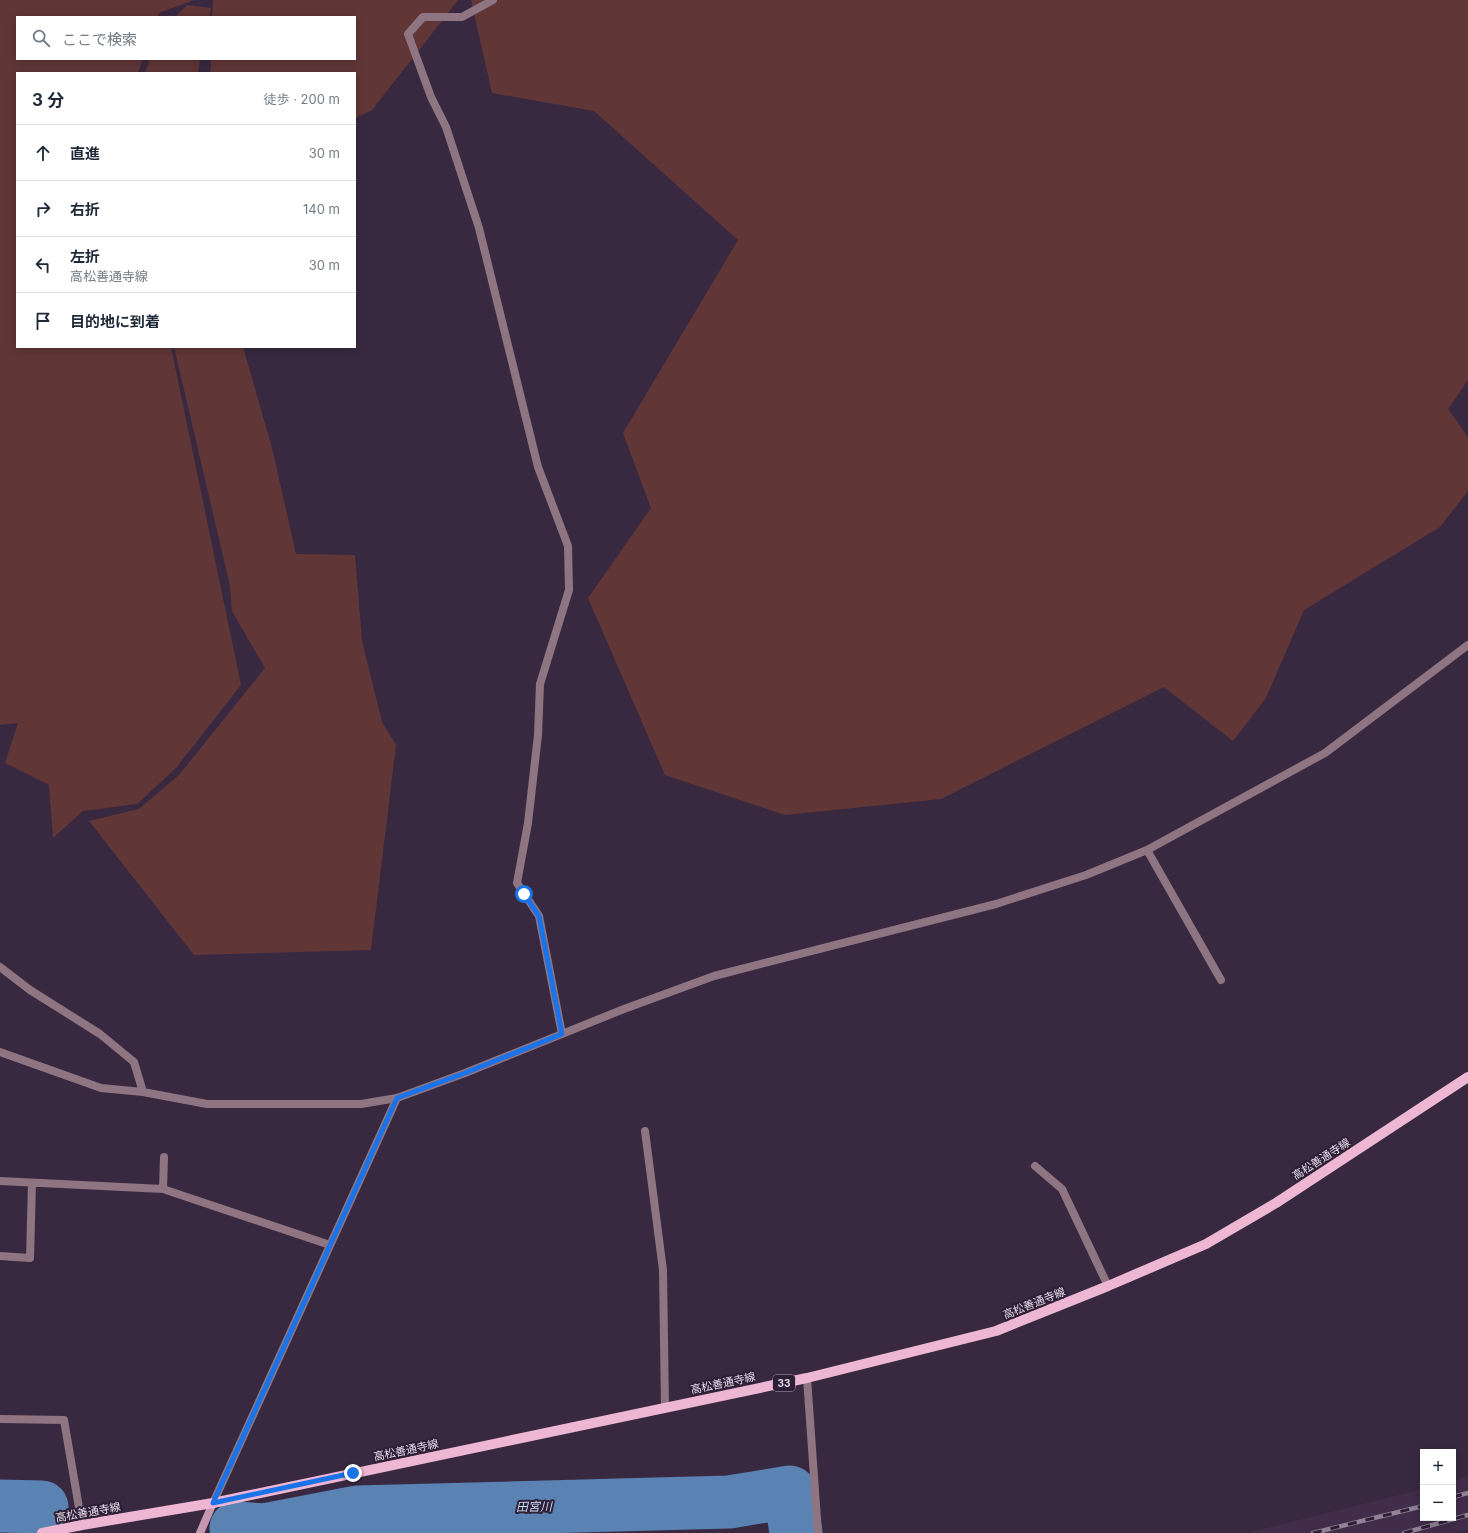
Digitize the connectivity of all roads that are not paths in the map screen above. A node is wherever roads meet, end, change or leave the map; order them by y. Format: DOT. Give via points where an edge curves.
graph roads {
  1 [pos="493,0"];
  2 [pos="1468,645"];
  3 [pos="1147,850"];
  4 [pos="0,967"];
  5 [pos="1221,980"];
  6 [pos="562,1034"];
  7 [pos="0,1052"];
  8 [pos="1468,1077"];
  9 [pos="143,1092"];
  10 [pos="397,1098"];
  11 [pos="645,1131"];
  12 [pos="164,1157"];
  13 [pos="1035,1166"];
  14 [pos="0,1181"];
  15 [pos="32,1183"];
  16 [pos="163,1189"];
  17 [pos="330,1245"];
  18 [pos="0,1256"];
  19 [pos="1108,1286"];
  20 [pos="807,1378"];
  21 [pos="665,1408"];
  22 [pos="0,1419"];
  23 [pos="213,1503"];
  24 [pos="82,1524"];
  25 [pos="42,1533"];
  26 [pos="200,1533"];
  27 [pos="818,1533"];
  1 -- 6 [label="street" via="462,17 423,17 408,34 431,97 446,127 479,228 538,467 568,546 569,590 540,684 538,735 528,823 517,883 539,916"];
  2 -- 3 [label="street" via="1325,753"];
  3 -- 5 [label="street"];
  3 -- 6 [label="street" via="1086,875 996,904 714,976"];
  4 -- 9 [label="street" via="30,990 100,1034 134,1062"];
  6 -- 10 [label="street"];
  7 -- 9 [label="street" via="101,1088"];
  8 -- 19 [label="main road, 高松善通寺線 / 33" via="1276,1203 1212,1241"];
  9 -- 10 [label="street" via="207,1104 361,1104"];
  10 -- 17 [label="street"];
  11 -- 21 [label="street" via="663,1270"];
  12 -- 16 [label="street"];
  13 -- 19 [label="street" via="1062,1189"];
  14 -- 15 [label="street"];
  15 -- 16 [label="street"];
  15 -- 18 [label="street" via="30,1258"];
  16 -- 17 [label="street"];
  17 -- 23 [label="street"];
  19 -- 20 [label="main road, 高松善通寺線 / 33" via="996,1331"];
  20 -- 21 [label="main road, 高松善通寺線 / 33"];
  20 -- 27 [label="street"];
  21 -- 23 [label="main road, 高松善通寺線 / 33"];
  22 -- 24 [label="street" via="64,1420"];
  23 -- 24 [label="main road, 高松善通寺線 / 33"];
  23 -- 26 [label="main road"];
  24 -- 25 [label="main road, 高松善通寺線 / 33"];
}
